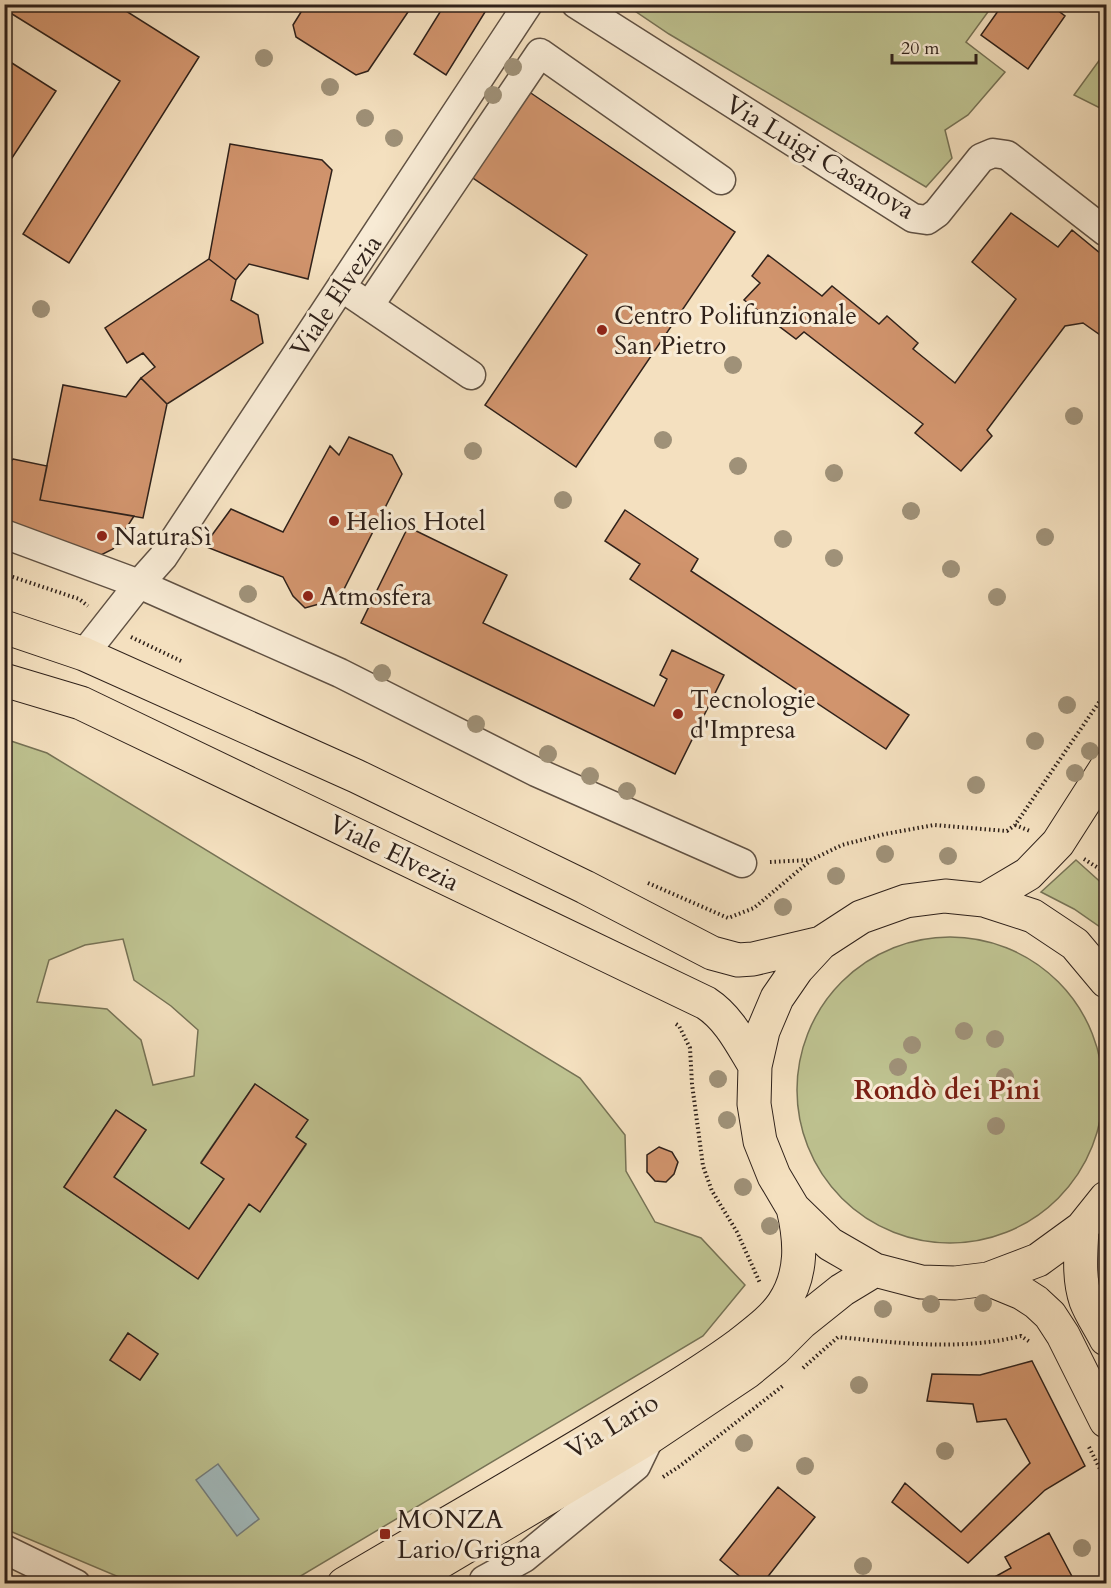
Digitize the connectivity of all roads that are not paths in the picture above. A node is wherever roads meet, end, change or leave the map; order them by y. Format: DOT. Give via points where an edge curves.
graph roads {
  1 [pos="528,4"];
  2 [pos="576,4"];
  3 [pos="721,180"];
  4 [pos="1107,232"];
  5 [pos="342,286"];
  6 [pos="369,306"];
  7 [pos="471,375"];
  8 [pos="4,534"];
  9 [pos="139,584"];
  10 [pos="4,627"];
  11 [pos="84,654"];
  12 [pos="4,680"];
  13 [pos="1107,768"];
  14 [pos="742,863"];
  15 [pos="984,900"];
  16 [pos="821,943"];
  17 [pos="1107,981"];
  18 [pos="755,1066"];
  19 [pos="1107,1198"];
  20 [pos="793,1208"];
  21 [pos="1082,1228"];
  22 [pos="875,1270"];
  23 [pos="988,1279"];
  24 [pos="1107,1340"];
  25 [pos="1107,1421"];
  26 [pos="650,1437"];
  27 [pos="4,1550"];
  28 [pos="481,1582"];
  29 [pos="76,1584"];
  30 [pos="344,1584"];
  31 [pos="403,1584"];
  1 -- 5 [label="street, Viale Elvezia"];
  2 -- 4 [label="street, Via Luigi Casanova" via="914,219 927,220 937,213 981,158 993,153 1007,155"];
  3 -- 6 [label="street" via="540,54"];
  5 -- 6 [label="street"];
  5 -- 9 [label="street, Viale Elvezia" via="163,557"];
  6 -- 7 [label="street"];
  8 -- 9 [label="street"];
  9 -- 11 [label="street, Viale Elvezia"];
  9 -- 14 [label="street" via="340,673 536,772"];
  10 -- 11 [label="main road, Viale Elvezia"];
  11 -- 16 [label="main road, Viale Elvezia" via="366,781 712,953 738,960 753,959"];
  12 -- 18 [label="main road, Viale Elvezia" via="81,703 706,1003 730,1026"];
  13 -- 15 [label="main road" via="1058,843 1028,874"];
  15 -- 16 [label="main road" via="945,896 906,901 861,917"];
  15 -- 17 [label="main road" via="1033,916 1075,944"];
  16 -- 18 [label="main road" via="777,998 763,1031"];
  18 -- 20 [label="main road" via="754,1104 760,1141"];
  19 -- 21 [label="main road"];
  20 -- 22 [label="main road" via="830,1244"];
  20 -- 30 [label="main road, Via Lario" via="800,1247 795,1279 782,1305 766,1323 704,1371"];
  21 -- 23 [label="main road" via="1038,1260"];
  21 -- 24 [label="main road" via="1083,1290"];
  22 -- 23 [label="main road" via="921,1282"];
  22 -- 26 [label="main road, Via Lario" via="818,1309 747,1372"];
  23 -- 25 [label="main road" via="1022,1293 1050,1315"];
  26 -- 28 [label="street" via="636,1466 524,1558"];
  26 -- 31 [label="main road, Via Lario"];
  27 -- 29 [label="street"];
}
